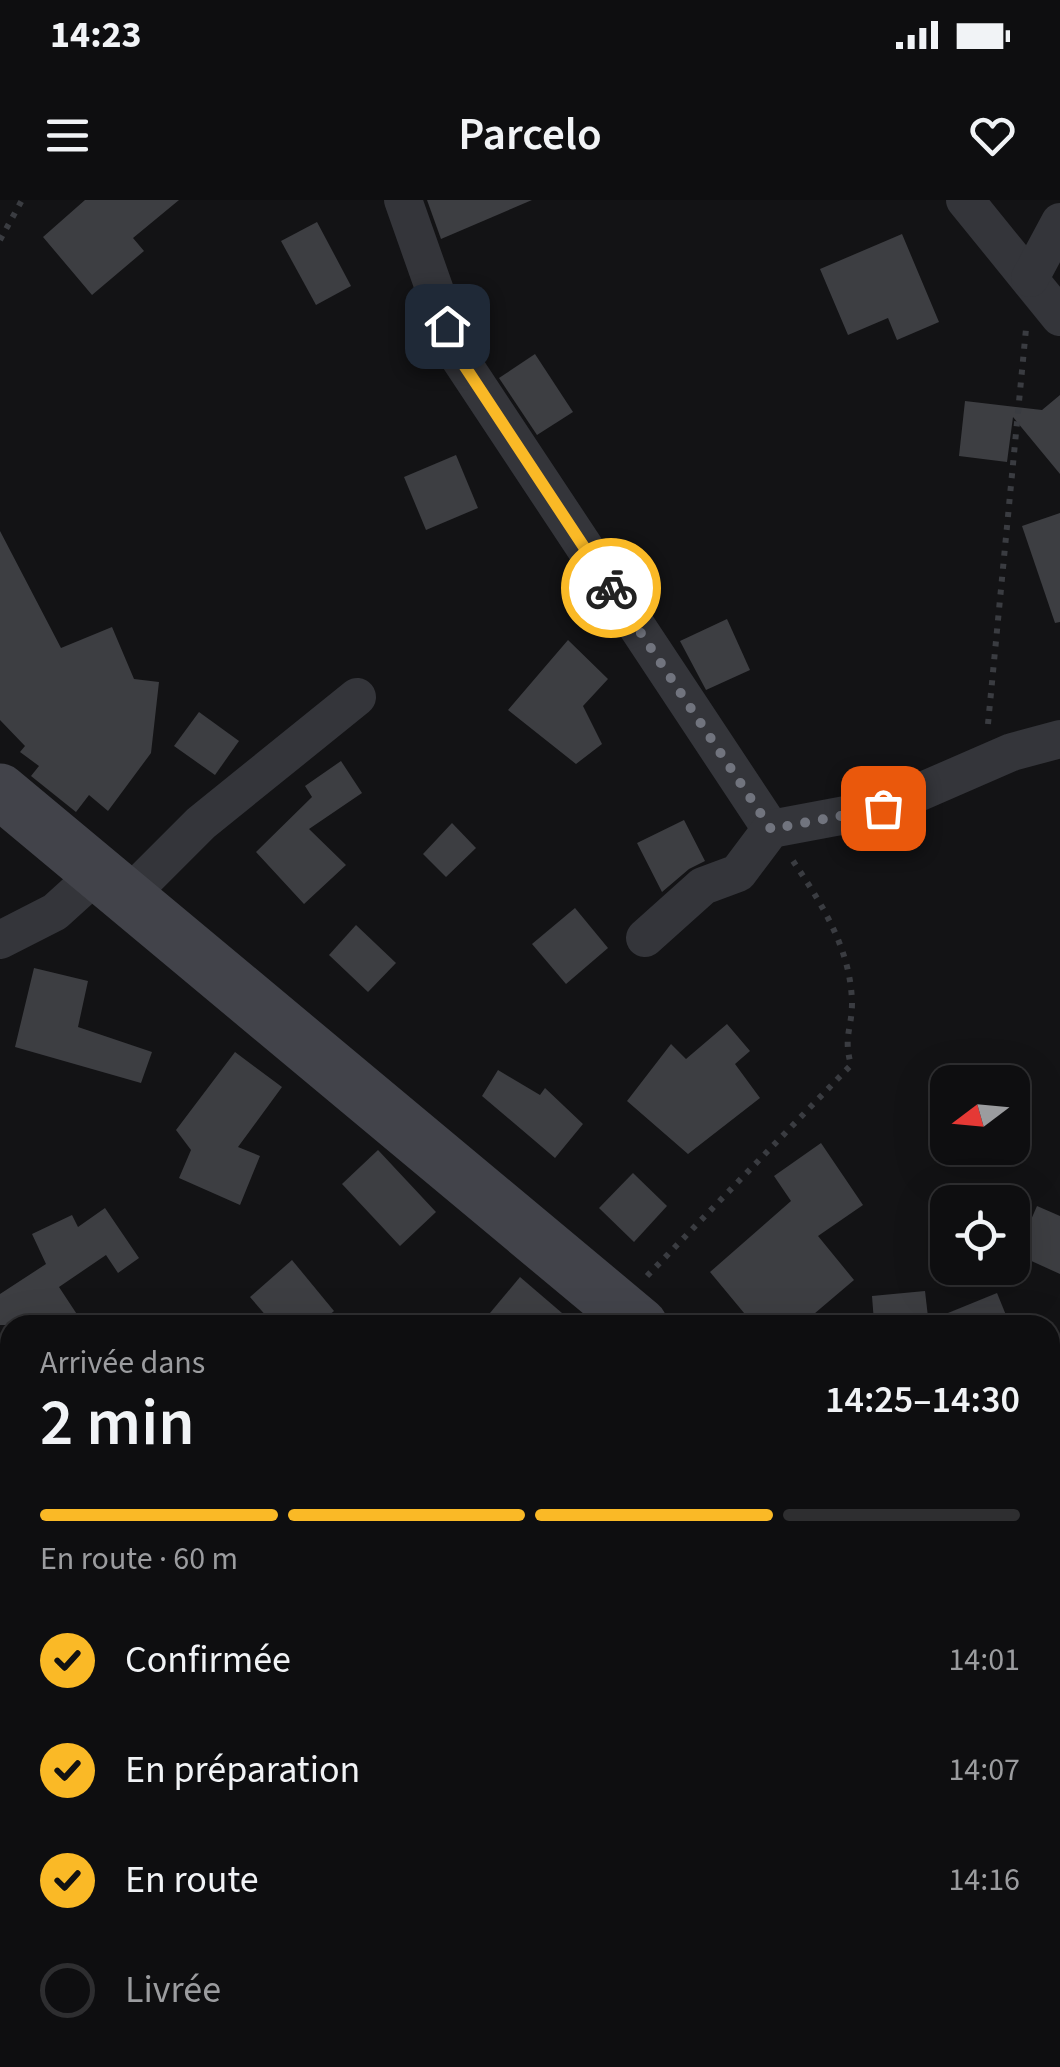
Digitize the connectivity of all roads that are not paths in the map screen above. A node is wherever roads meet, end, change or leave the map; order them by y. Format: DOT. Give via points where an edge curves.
graph roads {
  1 [pos="403,200"];
  2 [pos="965,200"];
  3 [pos="1060,222"];
  4 [pos="1030,278"];
  5 [pos="1060,317"];
  6 [pos="357,697"];
  7 [pos="1060,739"];
  8 [pos="0,791"];
  9 [pos="771,829"];
  10 [pos="112,885"];
  11 [pos="644,938"];
  12 [pos="0,940"];
  13 [pos="614,1315"];
  1 -- 9 [label="street" via="458,356"];
  2 -- 4 [label="street"];
  3 -- 4 [label="street"];
  4 -- 5 [label="street"];
  6 -- 10 [label="street" via="201,824"];
  7 -- 9 [label="street" via="883,808"];
  8 -- 10 [label="street"];
  9 -- 11 [label="street" via="738,873 703,886"];
  10 -- 12 [label="street"];
  10 -- 13 [label="street"];
}
